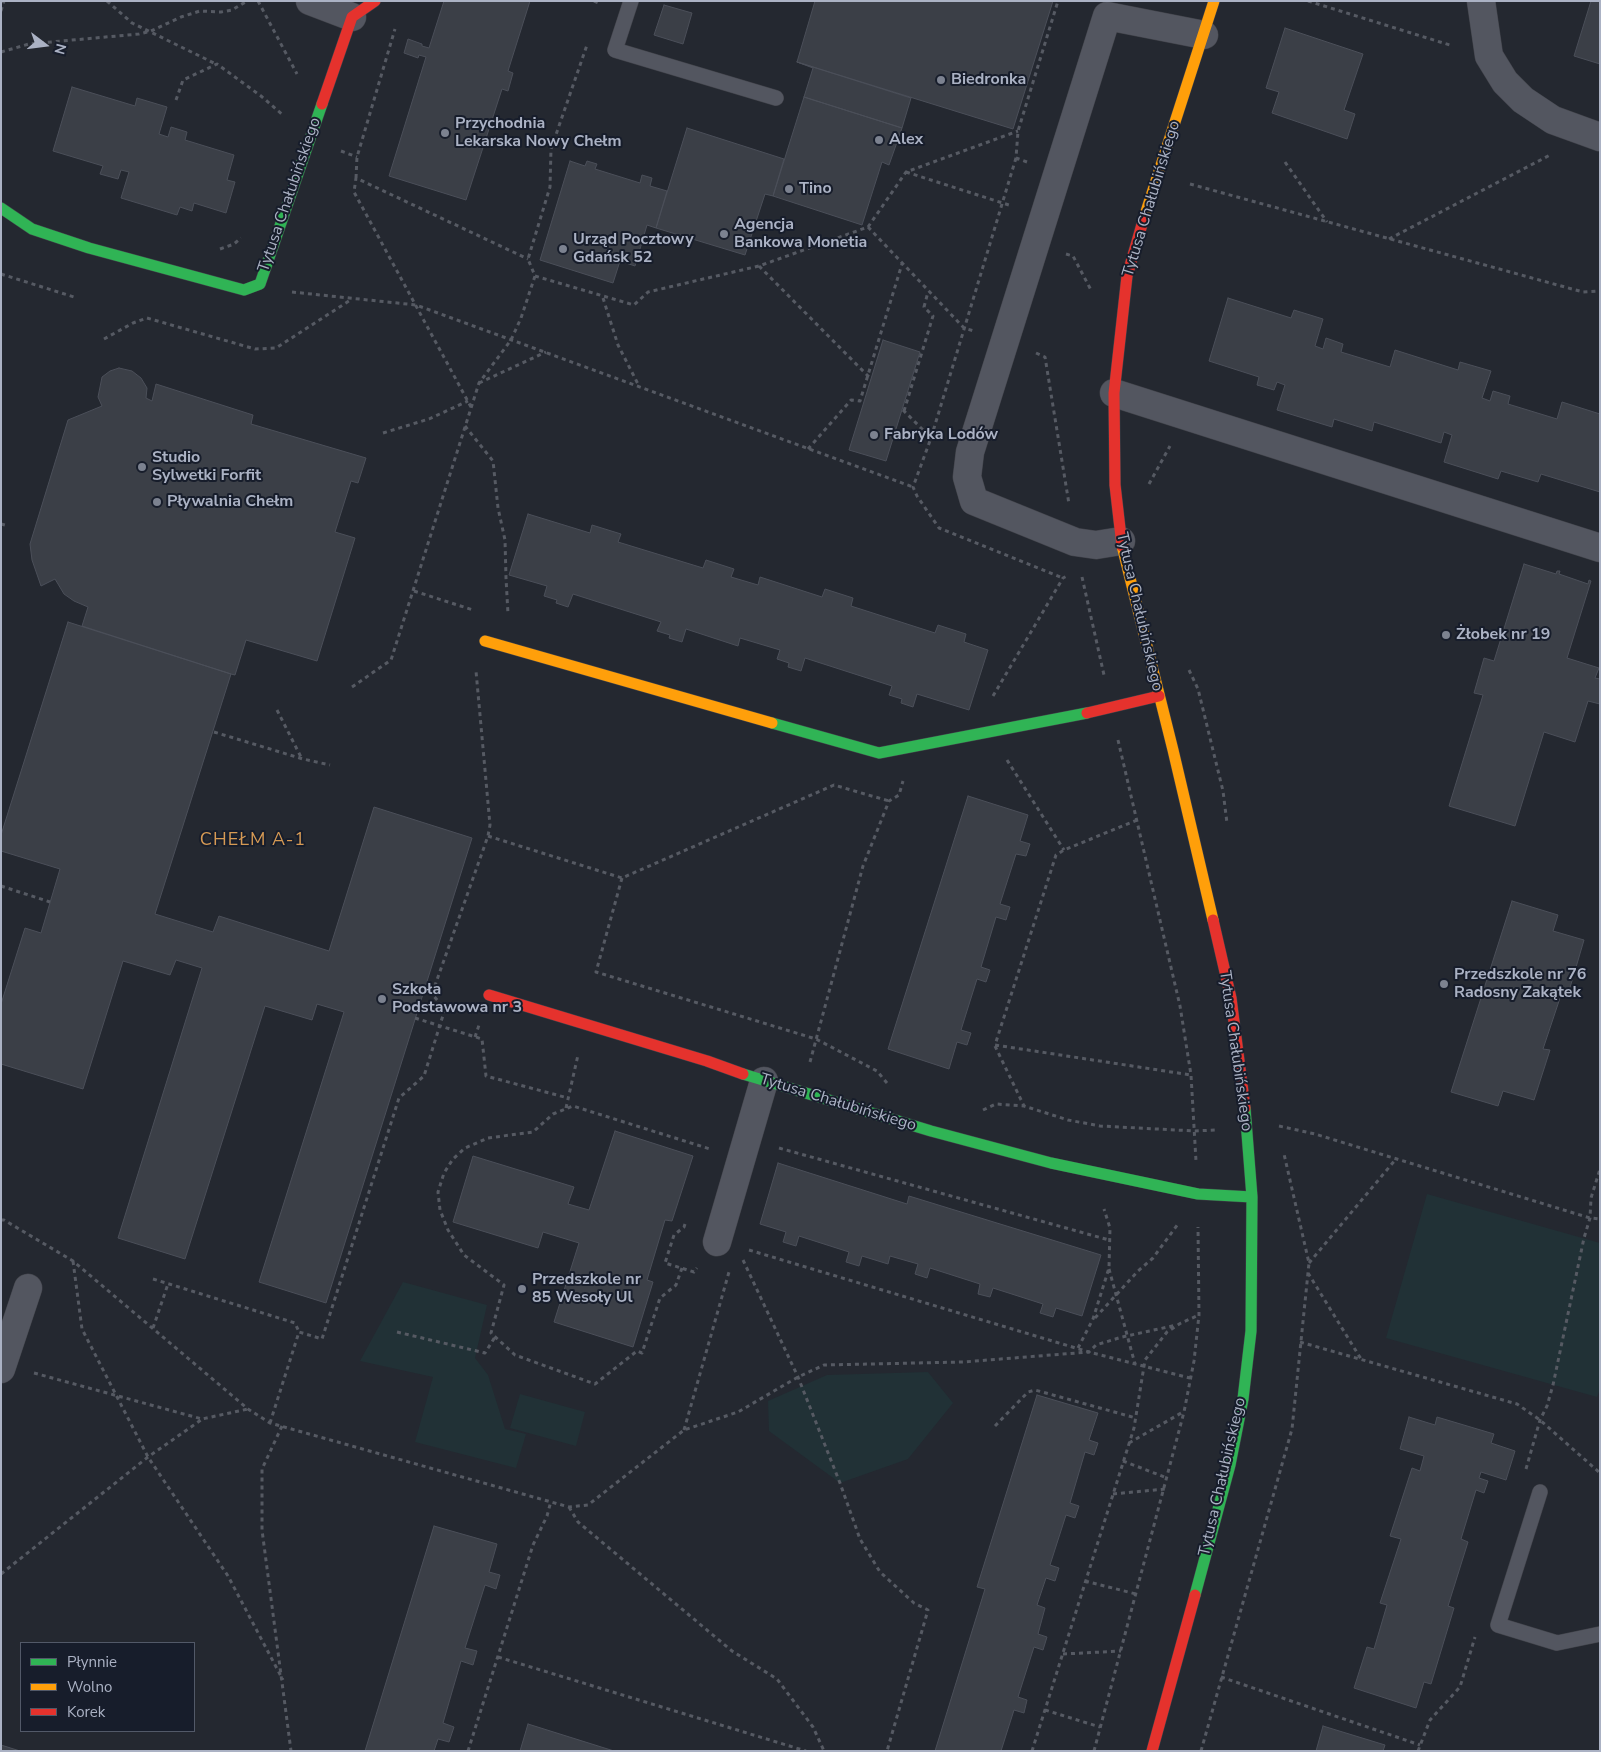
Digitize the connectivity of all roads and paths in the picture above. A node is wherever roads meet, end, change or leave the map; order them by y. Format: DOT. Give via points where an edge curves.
graph roads {
  1 [pos="4,1"];
  2 [pos="106,1"];
  3 [pos="246,1"];
  4 [pos="258,1"];
  5 [pos="310,1"];
  6 [pos="375,1"];
  7 [pos="594,1"];
  8 [pos="631,1"];
  9 [pos="1058,1"];
  10 [pos="1214,1"];
  11 [pos="1308,1"];
  12 [pos="1481,1"];
  13 [pos="603,2"];
  14 [pos="1,11"];
  15 [pos="598,13"];
  16 [pos="352,17"];
  17 [pos="397,20"];
  18 [pos="149,32"];
  19 [pos="1204,35"];
  20 [pos="589,40"];
  21 [pos="1,52"];
  22 [pos="1489,56"];
  23 [pos="216,64"];
  24 [pos="301,82"];
  25 [pos="776,98"];
  26 [pos="176,100"];
  27 [pos="287,119"];
  28 [pos="1600,138"];
  29 [pos="349,154"];
  30 [pos="1551,156"];
  31 [pos="357,157"];
  32 [pos="1016,158"];
  33 [pos="1285,162"];
  34 [pos="906,172"];
  35 [pos="356,178"];
  36 [pos="1189,184"];
  37 [pos="1002,203"];
  38 [pos="1,208"];
  39 [pos="1328,222"];
  40 [pos="868,227"];
  41 [pos="1041,229"];
  42 [pos="241,237"];
  43 [pos="1389,239"];
  44 [pos="213,252"];
  45 [pos="528,259"];
  46 [pos="902,264"];
  47 [pos="758,266"];
  48 [pos="1,274"];
  49 [pos="535,276"];
  50 [pos="1091,290"];
  51 [pos="928,291"];
  52 [pos="1600,291"];
  53 [pos="298,294"];
  54 [pos="74,297"];
  55 [pos="603,298"];
  56 [pos="352,299"];
  57 [pos="416,305"];
  58 [pos="964,328"];
  59 [pos="104,339"];
  60 [pos="511,340"];
  61 [pos="1006,340"];
  62 [pos="546,352"];
  63 [pos="868,375"];
  64 [pos="871,379"];
  65 [pos="479,384"];
  66 [pos="640,387"];
  67 [pos="1114,393"];
  68 [pos="468,401"];
  69 [pos="471,407"];
  70 [pos="1186,416"];
  71 [pos="465,425"];
  72 [pos="383,433"];
  73 [pos="931,438"];
  74 [pos="808,448"];
  75 [pos="1147,488"];
  76 [pos="1069,506"];
  77 [pos="1121,541"];
  78 [pos="1600,548"];
  79 [pos="1063,578"];
  80 [pos="414,591"];
  81 [pos="509,620"];
  82 [pos="485,641"];
  83 [pos="352,687"];
  84 [pos="1159,696"];
  85 [pos="278,710"];
  86 [pos="214,732"];
  87 [pos="989,733"];
  88 [pos="303,759"];
  89 [pos="330,765"];
  90 [pos="899,794"];
  91 [pos="889,802"];
  92 [pos="1137,820"];
  93 [pos="488,836"];
  94 [pos="1064,850"];
  95 [pos="622,878"];
  96 [pos="1,886"];
  97 [pos="50,902"];
  98 [pos="489,995"];
  99 [pos="415,1018"];
  100 [pos="439,1026"];
  101 [pos="816,1038"];
  102 [pos="994,1045"];
  103 [pos="1191,1075"];
  104 [pos="764,1081"];
  105 [pos="893,1089"];
  106 [pos="570,1090"];
  107 [pos="802,1092"];
  108 [pos="568,1098"];
  109 [pos="1024,1106"];
  110 [pos="566,1108"];
  111 [pos="976,1113"];
  112 [pos="1247,1127"];
  113 [pos="1286,1128"];
  114 [pos="772,1146"];
  115 [pos="708,1157"];
  116 [pos="1396,1158"];
  117 [pos="1076,1169"];
  118 [pos="1600,1169"];
  119 [pos="1198,1194"];
  120 [pos="1252,1196"];
  121 [pos="687,1218"];
  122 [pos="1590,1218"];
  123 [pos="1600,1219"];
  124 [pos="1,1220"];
  125 [pos="1109,1240"];
  126 [pos="717,1242"];
  127 [pos="746,1249"];
  128 [pos="741,1254"];
  129 [pos="73,1261"];
  130 [pos="1309,1263"];
  131 [pos="682,1268"];
  132 [pos="1109,1268"];
  133 [pos="694,1272"];
  134 [pos="1308,1273"];
  135 [pos="153,1279"];
  136 [pos="168,1284"];
  137 [pos="28,1288"];
  138 [pos="1115,1297"];
  139 [pos="1199,1315"];
  140 [pos="1093,1319"];
  141 [pos="1177,1325"];
  142 [pos="153,1328"];
  143 [pos="299,1332"];
  144 [pos="397,1332"];
  145 [pos="1128,1336"];
  146 [pos="495,1337"];
  147 [pos="1300,1342"];
  148 [pos="1078,1348"];
  149 [pos="1089,1352"];
  150 [pos="1362,1359"];
  151 [pos="1135,1364"];
  152 [pos="1143,1366"];
  153 [pos="1,1369"];
  154 [pos="37,1374"];
  155 [pos="798,1378"];
  156 [pos="1190,1378"];
  157 [pos="117,1396"];
  158 [pos="248,1409"];
  159 [pos="1184,1412"];
  160 [pos="1136,1418"];
  161 [pos="202,1419"];
  162 [pos="1540,1420"];
  163 [pos="270,1422"];
  164 [pos="282,1426"];
  165 [pos="995,1426"];
  166 [pos="1129,1443"];
  167 [pos="148,1457"];
  168 [pos="1123,1460"];
  169 [pos="1600,1473"];
  170 [pos="1167,1478"];
  171 [pos="1165,1488"];
  172 [pos="1540,1492"];
  173 [pos="1113,1494"];
  174 [pos="551,1501"];
  175 [pos="569,1506"];
  176 [pos="1,1574"];
  177 [pos="1085,1581"];
  178 [pos="1136,1594"];
  179 [pos="1600,1634"];
  180 [pos="1120,1651"];
  181 [pos="1063,1654"];
  182 [pos="498,1657"];
  183 [pos="1221,1677"];
  184 [pos="283,1680"];
  185 [pos="1045,1710"];
  186 [pos="1430,1720"];
  187 [pos="1100,1727"];
  188 [pos="1420,1745"];
  189 [pos="291,1751"];
  190 [pos="468,1751"];
  191 [pos="806,1751"];
  192 [pos="824,1751"];
  193 [pos="887,1751"];
  194 [pos="1032,1751"];
  195 [pos="1152,1751"];
  196 [pos="1418,1751"];
  1 -- 14 [label="path"];
  2 -- 18 [label="path" via="132,23"];
  3 -- 18 [label="path" via="232,10 200,11 181,17"];
  4 -- 24 [label="path"];
  5 -- 16 [label="street"];
  6 -- 16 [label="street"];
  7 -- 13 [label="path"];
  8 -- 25 [label="lane" via="615,50"];
  9 -- 34 [label="path" via="1018,132"];
  10 -- 19 [label="street, Tytusa Chałubińskiego"];
  11 -- 22 [label="path"];
  12 -- 22 [label="street"];
  13 -- 15 [label="path"];
  16 -- 38 [label="street, Tytusa Chałubińskiego" via="260,284 244,290 89,248 32,229"];
  17 -- 31 [label="path"];
  18 -- 21 [label="path" via="29,44"];
  18 -- 23 [label="path"];
  19 -- 41 [label="street" via="1107,16"];
  19 -- 67 [label="street, Tytusa Chałubińskiego" via="1134,251 1122,311"];
  20 -- 45 [label="path" via="552,149 550,187"];
  22 -- 28 [label="street" via="1505,82 1523,100 1553,120"];
  23 -- 26 [label="path" via="182,80"];
  23 -- 27 [label="path"];
  29 -- 31 [label="path"];
  30 -- 43 [label="path"];
  31 -- 35 [label="path"];
  32 -- 37 [label="path"];
  33 -- 39 [label="path"];
  34 -- 37 [label="path"];
  34 -- 40 [label="path"];
  35 -- 45 [label="path"];
  35 -- 57 [label="path" via="354,192"];
  36 -- 39 [label="path"];
  37 -- 41 [label="path"];
  37 -- 58 [label="path"];
  39 -- 43 [label="path"];
  40 -- 46 [label="path"];
  40 -- 47 [label="path"];
  41 -- 50 [label="path" via="1072,256"];
  41 -- 61 [label="street"];
  42 -- 44 [label="path" via="234,244"];
  43 -- 52 [label="path" via="1583,292"];
  45 -- 49 [label="path"];
  46 -- 51 [label="path"];
  46 -- 63 [label="path"];
  47 -- 55 [label="path" via="648,292 634,305"];
  47 -- 63 [label="path"];
  48 -- 54 [label="path"];
  49 -- 55 [label="path"];
  49 -- 60 [label="path"];
  51 -- 58 [label="path"];
  51 -- 73 [label="path" via="924,307 933,316 903,411"];
  53 -- 56 [label="path"];
  55 -- 66 [label="path" via="618,345"];
  56 -- 57 [label="path"];
  56 -- 59 [label="path" via="276,348 255,350 147,318"];
  57 -- 60 [label="path"];
  57 -- 68 [label="path"];
  58 -- 61 [label="path"];
  58 -- 73 [label="path"];
  60 -- 62 [label="path"];
  60 -- 65 [label="path"];
  61 -- 76 [label="path" via="1045,356"];
  61 -- 77 [label="street" via="970,452 967,477 974,502 1075,542 1096,546"];
  62 -- 65 [label="path"];
  62 -- 66 [label="path"];
  63 -- 64 [label="path"];
  63 -- 74 [label="path" via="860,402 851,400"];
  65 -- 69 [label="path"];
  66 -- 74 [label="path"];
  67 -- 70 [label="street"];
  67 -- 77 [label="street, Tytusa Chałubińskiego" via="1115,485"];
  68 -- 69 [label="path"];
  68 -- 72 [label="path" via="429,419"];
  69 -- 71 [label="path"];
  70 -- 75 [label="path"];
  70 -- 78 [label="street"];
  71 -- 80 [label="path"];
  71 -- 81 [label="path" via="493,461 498,508 506,540"];
  73 -- 74 [label="path" via="914,487"];
  77 -- 84 [label="street, Tytusa Chałubińskiego"];
  79 -- 87 [label="path" via="980,719"];
  80 -- 82 [label="path" via="492,616"];
  80 -- 83 [label="path" via="391,660"];
  82 -- 87 [label="street" via="879,753"];
  82 -- 93 [label="path" via="475,674 490,826"];
  84 -- 87 [label="street"];
  84 -- 112 [label="street, Tytusa Chałubińskiego" via="1231,998"];
  85 -- 88 [label="path"];
  86 -- 88 [label="path"];
  87 -- 94 [label="path"];
  88 -- 89 [label="path"];
  90 -- 91 [label="path"];
  91 -- 95 [label="path" via="834,785"];
  91 -- 101 [label="path" via="863,866"];
  92 -- 94 [label="path"];
  93 -- 95 [label="path"];
  93 -- 100 [label="path" via="432,994 445,1008"];
  94 -- 102 [label="path" via="1056,855"];
  95 -- 101 [label="path" via="596,972"];
  96 -- 97 [label="path"];
  98 -- 104 [label="street, Tytusa Chałubińskiego" via="707,1060"];
  99 -- 100 [label="path"];
  100 -- 108 [label="path" via="482,1039 486,1076"];
  100 -- 143 [label="path" via="424,1076 399,1098 322,1339"];
  101 -- 105 [label="path" via="876,1071"];
  101 -- 107 [label="path"];
  102 -- 103 [label="path"];
  102 -- 109 [label="path"];
  104 -- 107 [label="street, Tytusa Chałubińskiego"];
  104 -- 126 [label="street"];
  106 -- 108 [label="path"];
  107 -- 117 [label="street, Tytusa Chałubińskiego" via="930,1131"];
  108 -- 110 [label="path"];
  109 -- 111 [label="path" via="996,1104"];
  109 -- 112 [label="path" via="1100,1126 1195,1131"];
  110 -- 115 [label="path" via="572,1106 710,1148"];
  110 -- 146 [label="path" via="553,1114 533,1132 488,1138 465,1148 444,1173 438,1192 440,1210 448,1230 464,1256 504,1285 491,1333"];
  112 -- 120 [label="street, Tytusa Chałubińskiego"];
  113 -- 116 [label="path"];
  114 -- 125 [label="path"];
  116 -- 122 [label="path"];
  116 -- 130 [label="path"];
  117 -- 119 [label="street, Tytusa Chałubińskiego"];
  117 -- 125 [label="path" via="1103,1206 1110,1228"];
  118 -- 122 [label="path" via="1591,1198"];
  119 -- 120 [label="street, Tytusa Chałubińskiego"];
  119 -- 138 [label="path" via="1166,1242"];
  120 -- 195 [label="street, Tytusa Chałubińskiego" via="1251,1331 1243,1399 1230,1465"];
  121 -- 131 [label="path" via="684,1227 674,1235 665,1264"];
  122 -- 123 [label="path"];
  122 -- 162 [label="path" via="1553,1385"];
  124 -- 129 [label="path"];
  125 -- 132 [label="path"];
  127 -- 148 [label="path"];
  128 -- 155 [label="path"];
  129 -- 142 [label="path"];
  129 -- 157 [label="path" via="82,1329"];
  131 -- 133 [label="path"];
  131 -- 146 [label="path" via="676,1285 660,1298 642,1353 637,1351 595,1384 515,1355"];
  132 -- 138 [label="path"];
  132 -- 140 [label="path"];
  134 -- 150 [label="path"];
  135 -- 136 [label="path"];
  136 -- 142 [label="path"];
  136 -- 143 [label="path" via="295,1324"];
  137 -- 153 [label="street"];
  138 -- 140 [label="path"];
  138 -- 145 [label="path"];
  139 -- 141 [label="path"];
  140 -- 148 [label="path"];
  141 -- 145 [label="path"];
  141 -- 152 [label="path" via="1151,1351"];
  142 -- 158 [label="path"];
  143 -- 163 [label="path"];
  144 -- 146 [label="path" via="485,1353"];
  145 -- 149 [label="path" via="1096,1345"];
  145 -- 151 [label="path"];
  147 -- 150 [label="path"];
  148 -- 149 [label="path"];
  149 -- 151 [label="path"];
  149 -- 155 [label="path" via="963,1362 824,1365"];
  150 -- 162 [label="path" via="1517,1404"];
  151 -- 152 [label="path"];
  152 -- 156 [label="path"];
  152 -- 160 [label="path"];
  154 -- 157 [label="path"];
  155 -- 175 [label="path" via="738,1412 684,1430 588,1505"];
  155 -- 193 [label="path" via="860,1539 880,1572 914,1603 928,1610"];
  157 -- 161 [label="path"];
  157 -- 167 [label="path"];
  158 -- 161 [label="path"];
  158 -- 163 [label="path"];
  159 -- 166 [label="path"];
  160 -- 165 [label="path" via="1035,1390 1028,1392"];
  160 -- 166 [label="path"];
  161 -- 167 [label="path"];
  162 -- 169 [label="path"];
  163 -- 164 [label="path"];
  164 -- 174 [label="path"];
  164 -- 184 [label="path" via="262,1469 262,1530"];
  166 -- 168 [label="path"];
  167 -- 176 [label="path"];
  167 -- 184 [label="path" via="228,1576"];
  168 -- 170 [label="path"];
  168 -- 173 [label="path"];
  171 -- 173 [label="path"];
  172 -- 179 [label="lane" via="1498,1625 1557,1644"];
  173 -- 177 [label="path"];
  174 -- 175 [label="path"];
  174 -- 182 [label="path" via="533,1545"];
  175 -- 192 [label="path" via="578,1522 732,1651 777,1679 813,1727"];
  177 -- 178 [label="path"];
  177 -- 181 [label="path"];
  180 -- 181 [label="path"];
  181 -- 185 [label="path"];
  182 -- 190 [label="path"];
  182 -- 191 [label="path"];
  183 -- 188 [label="path"];
  184 -- 189 [label="path"];
  185 -- 187 [label="path"];
  185 -- 194 [label="path"];
  186 -- 188 [label="path"];
  188 -- 196 [label="path"];
}
